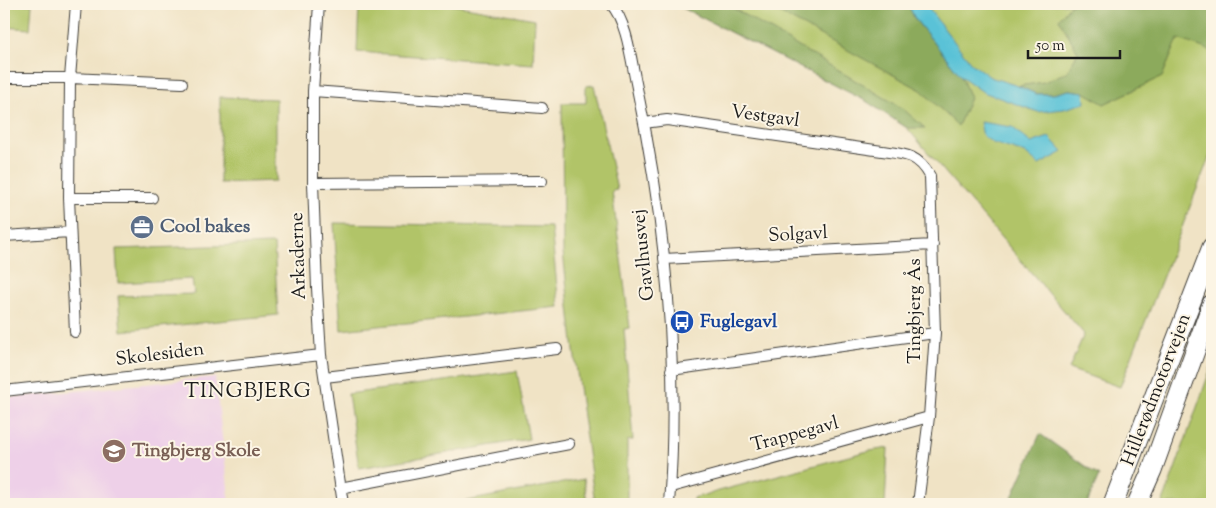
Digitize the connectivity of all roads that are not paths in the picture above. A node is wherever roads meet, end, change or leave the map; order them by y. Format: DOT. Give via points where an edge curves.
graph roads {
  1 [pos="76,4"];
  2 [pos="319,4"];
  3 [pos="612,6"];
  4 [pos="4,78"];
  5 [pos="70,78"];
  6 [pos="182,83"];
  7 [pos="313,91"];
  8 [pos="542,108"];
  9 [pos="644,123"];
  10 [pos="882,151"];
  11 [pos="542,182"];
  12 [pos="313,184"];
  13 [pos="69,198"];
  14 [pos="152,198"];
  15 [pos="70,232"];
  16 [pos="4,236"];
  17 [pos="933,245"];
  18 [pos="1212,247"];
  19 [pos="664,259"];
  20 [pos="1212,304"];
  21 [pos="75,332"];
  22 [pos="935,333"];
  23 [pos="557,349"];
  24 [pos="321,355"];
  25 [pos="671,370"];
  26 [pos="325,377"];
  27 [pos="4,391"];
  28 [pos="929,417"];
  29 [pos="569,444"];
  30 [pos="671,487"];
  31 [pos="340,488"];
  32 [pos="344,504"];
  33 [pos="669,504"];
  34 [pos="918,504"];
  35 [pos="1113,504"];
  36 [pos="1137,504"];
  1 -- 5 [label="street"];
  2 -- 7 [label="street, Arkaderne"];
  3 -- 9 [label="street, Gavlhusvej" via="623,26"];
  4 -- 5 [label="street"];
  5 -- 6 [label="street"];
  5 -- 13 [label="street"];
  7 -- 8 [label="street"];
  7 -- 12 [label="street, Arkaderne"];
  9 -- 10 [label="street, Vestgavl" via="667,120"];
  9 -- 19 [label="street, Gavlhusvej"];
  10 -- 17 [label="street, Tingbjerg Ås" via="906,154 925,166 930,176"];
  11 -- 12 [label="street"];
  12 -- 24 [label="street, Arkaderne"];
  13 -- 14 [label="street"];
  13 -- 15 [label="street"];
  15 -- 16 [label="street"];
  15 -- 21 [label="street"];
  17 -- 19 [label="street, Solgavl"];
  17 -- 22 [label="street, Tingbjerg Ås"];
  18 -- 35 [label="highway, Hillerødmotorvejen"];
  19 -- 25 [label="street, Gavlhusvej"];
  20 -- 36 [label="highway, Hillerødmotorvejen"];
  22 -- 25 [label="street"];
  22 -- 28 [label="street, Tingbjerg Ås"];
  23 -- 26 [label="street"];
  24 -- 26 [label="street, Arkaderne"];
  24 -- 27 [label="street, Skolesiden"];
  25 -- 30 [label="street, Gavlhusvej"];
  26 -- 31 [label="street, Arkaderne"];
  28 -- 30 [label="street, Trappegavl"];
  28 -- 34 [label="street, Tingbjerg Ås"];
  29 -- 31 [label="street"];
  30 -- 33 [label="street, Gavlhusvej"];
  31 -- 32 [label="street, Arkaderne"];
}
